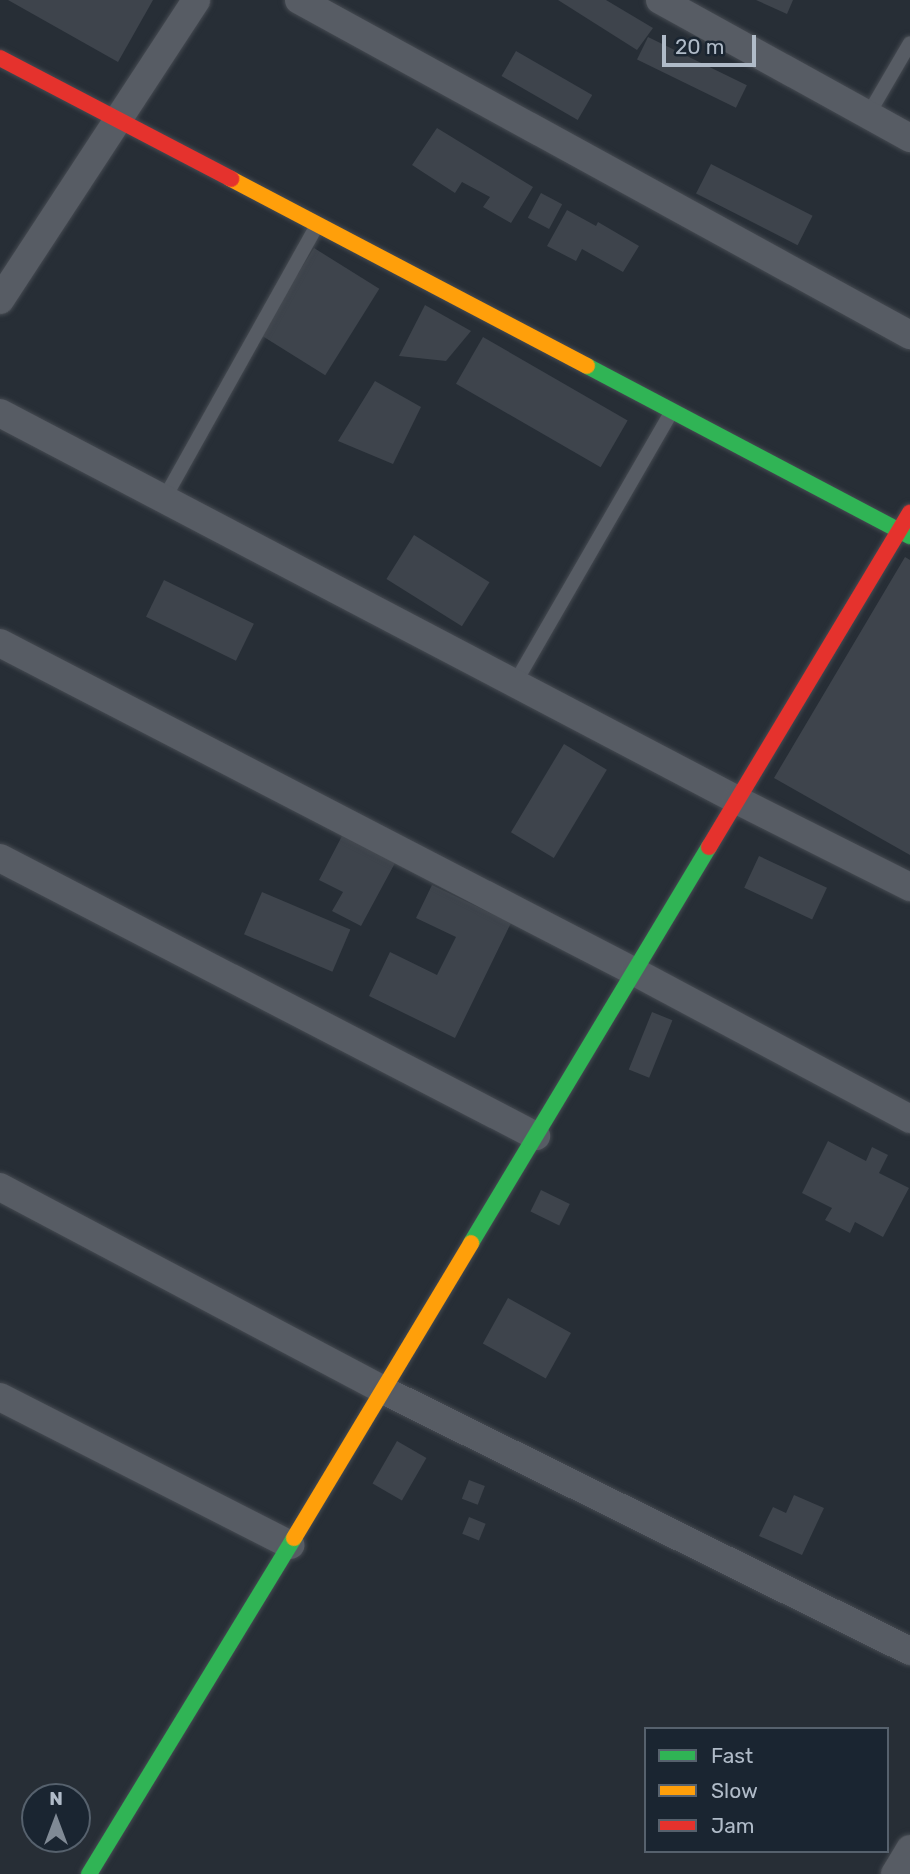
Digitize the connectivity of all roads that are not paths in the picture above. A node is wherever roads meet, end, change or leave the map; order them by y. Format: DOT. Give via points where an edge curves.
graph roads {
  1 [pos="197,0"];
  2 [pos="299,0"];
  3 [pos="660,0"];
  4 [pos="910,43"];
  5 [pos="0,58"];
  6 [pos="868,115"];
  7 [pos="119,118"];
  8 [pos="910,138"];
  9 [pos="318,223"];
  10 [pos="0,300"];
  11 [pos="910,335"];
  12 [pos="672,410"];
  13 [pos="0,413"];
  14 [pos="164,499"];
  15 [pos="910,513"];
  16 [pos="905,533"];
  17 [pos="0,643"];
  18 [pos="514,683"];
  19 [pos="737,800"];
  20 [pos="0,858"];
  21 [pos="910,887"];
  22 [pos="635,972"];
  23 [pos="910,1119"];
  24 [pos="536,1136"];
  25 [pos="0,1186"];
  26 [pos="383,1390"];
  27 [pos="0,1397"];
  28 [pos="290,1545"];
  29 [pos="910,1651"];
  30 [pos="910,1849"];
  31 [pos="89,1874"];
  32 [pos="895,1874"];
  1 -- 7 [label="street"];
  2 -- 11 [label="street"];
  3 -- 6 [label="street"];
  4 -- 6 [label="lane"];
  5 -- 7 [label="street"];
  6 -- 8 [label="street"];
  7 -- 9 [label="street"];
  7 -- 10 [label="street"];
  9 -- 12 [label="street"];
  9 -- 14 [label="lane"];
  12 -- 16 [label="street"];
  12 -- 18 [label="lane"];
  13 -- 14 [label="street"];
  14 -- 18 [label="street"];
  15 -- 16 [label="street"];
  16 -- 19 [label="street"];
  17 -- 22 [label="street"];
  18 -- 19 [label="street"];
  19 -- 21 [label="street"];
  19 -- 22 [label="street"];
  20 -- 24 [label="street"];
  22 -- 23 [label="street"];
  22 -- 24 [label="street"];
  24 -- 26 [label="street"];
  25 -- 26 [label="street"];
  26 -- 28 [label="street"];
  26 -- 29 [label="street"];
  27 -- 28 [label="street"];
  28 -- 31 [label="street"];
  30 -- 32 [label="street"];
}
